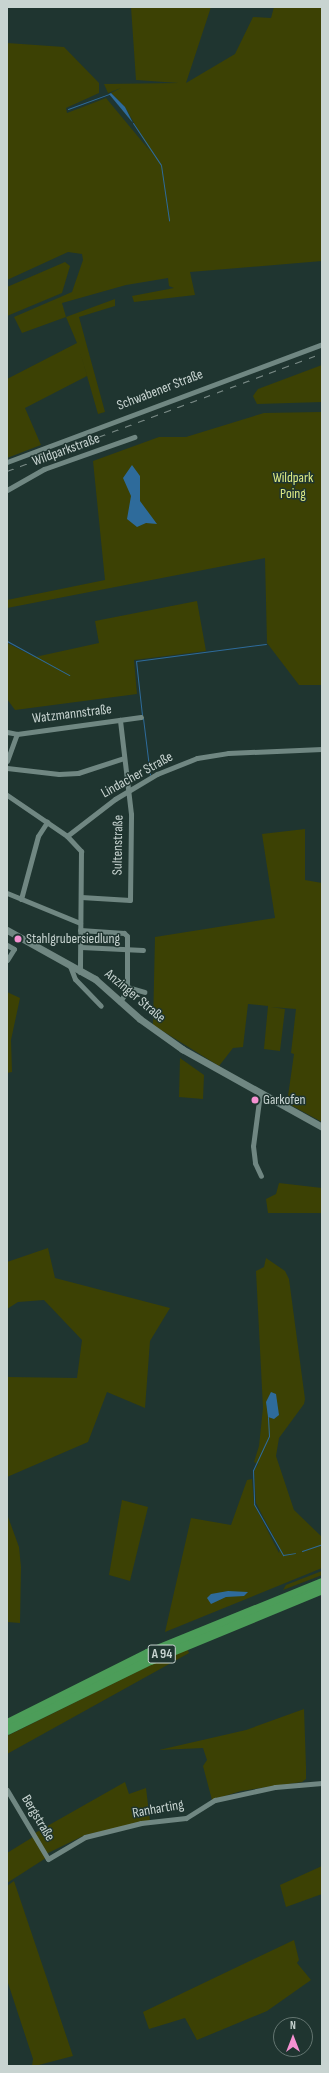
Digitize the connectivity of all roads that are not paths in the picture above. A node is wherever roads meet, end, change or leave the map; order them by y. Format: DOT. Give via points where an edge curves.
graph roads {
  1 [pos="322,344"];
  2 [pos="134,437"];
  3 [pos="7,462"];
  4 [pos="7,490"];
  5 [pos="141,717"];
  6 [pos="120,720"];
  7 [pos="7,732"];
  8 [pos="16,734"];
  9 [pos="322,749"];
  10 [pos="124,758"];
  11 [pos="7,761"];
  12 [pos="7,768"];
  13 [pos="129,792"];
  14 [pos="7,795"];
  15 [pos="47,822"];
  16 [pos="67,836"];
  17 [pos="7,893"];
  18 [pos="81,897"];
  19 [pos="21,898"];
  20 [pos="80,922"];
  21 [pos="7,930"];
  22 [pos="80,930"];
  23 [pos="7,945"];
  24 [pos="81,947"];
  25 [pos="127,950"];
  26 [pos="143,950"];
  27 [pos="7,960"];
  28 [pos="70,966"];
  29 [pos="80,972"];
  30 [pos="127,987"];
  31 [pos="144,992"];
  32 [pos="120,1002"];
  33 [pos="101,1006"];
  34 [pos="260,1093"];
  35 [pos="322,1127"];
  36 [pos="261,1176"];
  37 [pos="322,1582"];
  38 [pos="322,1589"];
  39 [pos="7,1723"];
  40 [pos="7,1730"];
  41 [pos="322,1783"];
  42 [pos="7,1790"];
  43 [pos="48,1859"];
  1 -- 3 [label="street, Schwabener Straße"];
  2 -- 4 [label="street, Wildparkstraße" via="44,470"];
  5 -- 6 [label="street, Watzmannstraße"];
  6 -- 8 [label="street, Watzmannstraße"];
  6 -- 10 [label="street, Sultenstraße"];
  7 -- 8 [label="street, Watzmannstraße"];
  8 -- 11 [label="street"];
  9 -- 13 [label="street, Lindacher Straße" via="205,755 157,774"];
  10 -- 12 [label="street" via="78,773 59,774"];
  10 -- 13 [label="street, Sultenstraße"];
  13 -- 16 [label="street, Lindacher Straße" via="93,814"];
  13 -- 18 [label="street, Sultenstraße" via="130,900"];
  14 -- 15 [label="street"];
  15 -- 16 [label="street"];
  15 -- 19 [label="street" via="38,836"];
  16 -- 18 [label="street" via="81,851"];
  17 -- 19 [label="street"];
  18 -- 20 [label="street"];
  19 -- 20 [label="street"];
  20 -- 22 [label="street"];
  21 -- 28 [label="street, Anzinger Straße"];
  22 -- 24 [label="street"];
  22 -- 25 [label="street" via="124,933 127,936"];
  23 -- 27 [label="street" via="14,949"];
  24 -- 25 [label="street"];
  24 -- 29 [label="street"];
  25 -- 26 [label="street"];
  25 -- 30 [label="street"];
  28 -- 29 [label="street, Anzinger Straße"];
  28 -- 33 [label="street, Anzinger Straße" via="75,979"];
  29 -- 32 [label="street, Anzinger Straße" via="99,982"];
  30 -- 31 [label="street"];
  30 -- 32 [label="street"];
  32 -- 34 [label="street, Anzinger Straße" via="182,1049"];
  34 -- 35 [label="street, Anzinger Straße"];
  34 -- 36 [label="street" via="253,1146 255,1163"];
  37 -- 39 [label="highway, A 94" via="154,1650"];
  38 -- 40 [label="highway, A 94" via="150,1660"];
  41 -- 43 [label="street, Ranharting" via="275,1787 215,1800 186,1818 141,1823 85,1837"];
  42 -- 43 [label="street, Bergstraße"];
}
